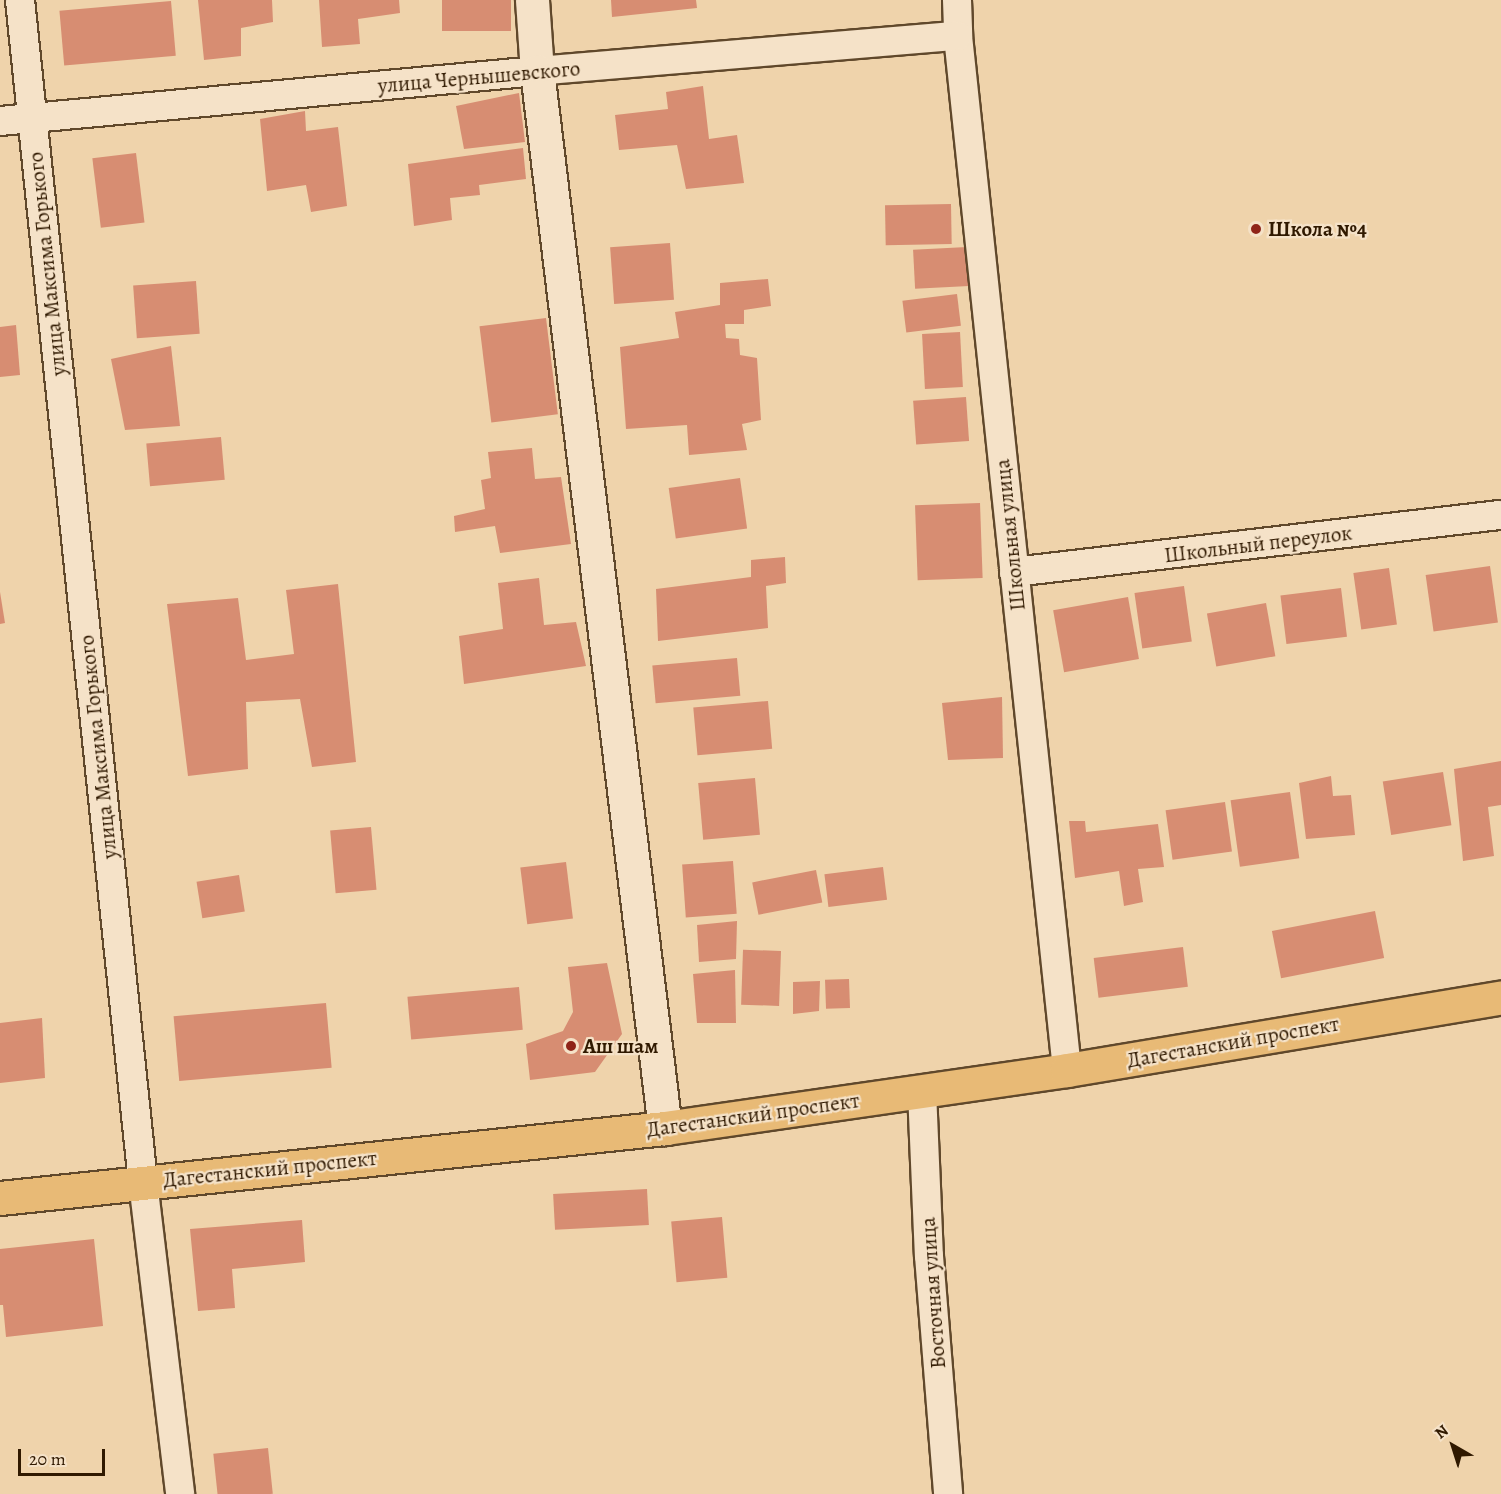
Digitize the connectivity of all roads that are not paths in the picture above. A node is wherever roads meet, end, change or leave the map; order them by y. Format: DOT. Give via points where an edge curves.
graph roads {
  1 [pos="20,0"];
  2 [pos="532,0"];
  3 [pos="957,0"];
  4 [pos="958,36"];
  5 [pos="537,71"];
  6 [pos="32,117"];
  7 [pos="0,121"];
  8 [pos="1501,515"];
  9 [pos="1014,572"];
  10 [pos="1501,997"];
  11 [pos="1067,1070"];
  12 [pos="922,1091"];
  13 [pos="665,1128"];
  14 [pos="143,1182"];
  15 [pos="0,1198"];
  16 [pos="180,1494"];
  17 [pos="948,1494"];
  1 -- 6 [label="street, улица Максима Горького"];
  2 -- 5 [label="street"];
  3 -- 4 [label="street, Школьная улица"];
  4 -- 5 [label="street, улица Чернышевского"];
  4 -- 9 [label="street, Школьная улица"];
  5 -- 6 [label="street, улица Чернышевского"];
  5 -- 13 [label="street"];
  6 -- 7 [label="street, улица Чернышевского"];
  6 -- 14 [label="street, улица Максима Горького"];
  8 -- 9 [label="street, Школьный переулок"];
  9 -- 11 [label="street, Школьная улица"];
  10 -- 11 [label="highway, Дагестанский проспект"];
  11 -- 12 [label="highway, Дагестанский проспект"];
  12 -- 13 [label="highway, Дагестанский проспект"];
  12 -- 17 [label="street, Восточная улица" via="929,1256"];
  13 -- 14 [label="highway, Дагестанский проспект"];
  14 -- 15 [label="highway, Дагестанский проспект"];
  14 -- 16 [label="street, улица Максима Горького"];
}
